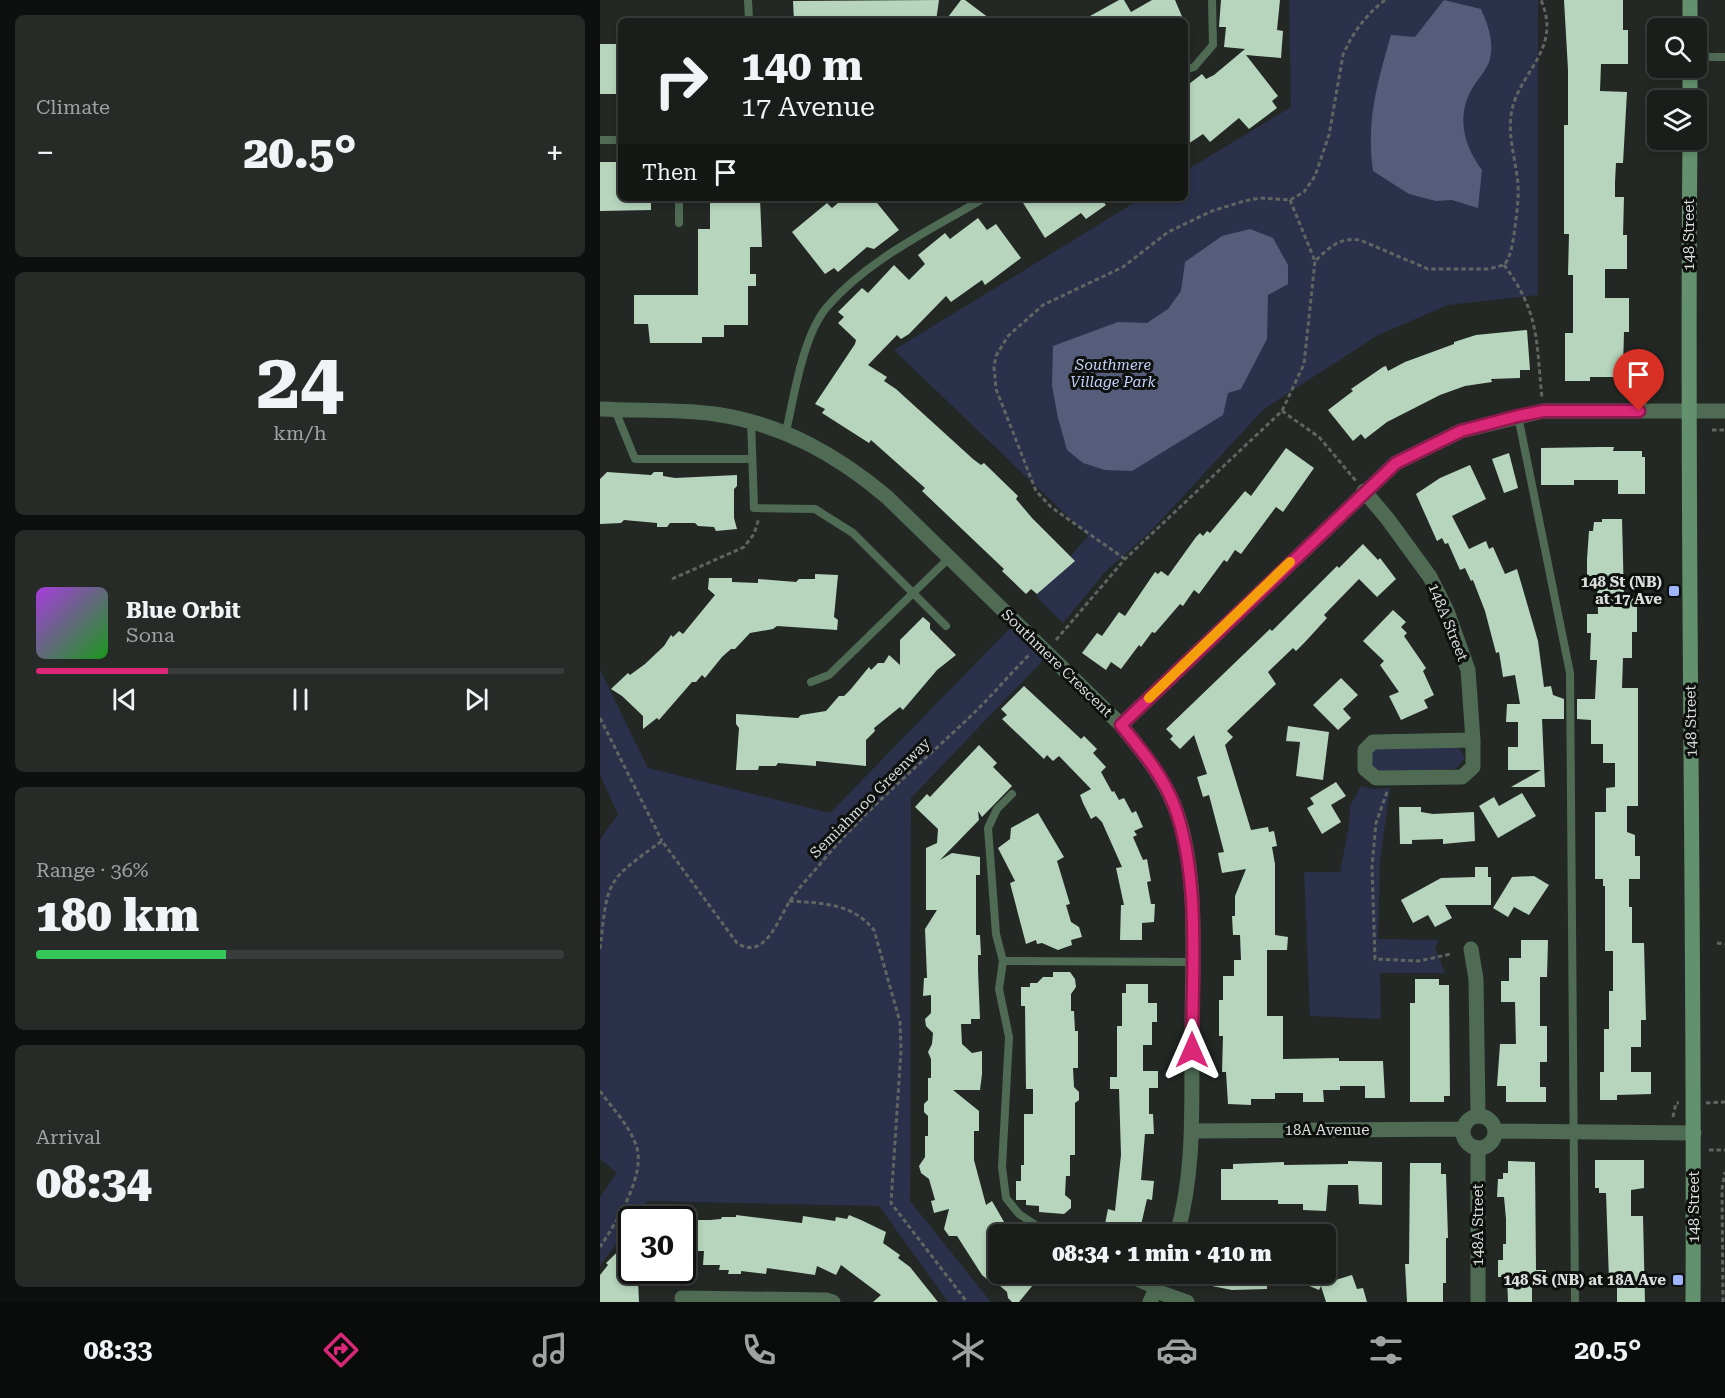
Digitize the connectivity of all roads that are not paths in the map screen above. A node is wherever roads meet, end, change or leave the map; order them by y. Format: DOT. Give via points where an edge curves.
graph roads {
  1 [pos="748,0"];
  2 [pos="1212,0"];
  3 [pos="1690,0"];
  4 [pos="749,18"];
  5 [pos="1690,18"];
  6 [pos="1707,57"];
  7 [pos="1725,57"];
  8 [pos="1188,69"];
  9 [pos="600,140"];
  10 [pos="618,140"];
  11 [pos="1690,150"];
  12 [pos="679,201"];
  13 [pos="979,201"];
  14 [pos="679,223"];
  15 [pos="608,410"];
  16 [pos="1689,411"];
  17 [pos="1725,411"];
  18 [pos="1518,416"];
  19 [pos="751,420"];
  20 [pos="786,432"];
  21 [pos="752,459"];
  22 [pos="1364,491"];
  23 [pos="949,558"];
  24 [pos="914,595"];
  25 [pos="946,626"];
  26 [pos="811,682"];
  27 [pos="1121,725"];
  28 [pos="1473,740"];
  29 [pos="1012,794"];
  30 [pos="1471,949"];
  31 [pos="1003,961"];
  32 [pos="1192,962"];
  33 [pos="1478,1115"];
  34 [pos="1462,1130"];
  35 [pos="1192,1131"];
  36 [pos="1495,1131"];
  37 [pos="1575,1132"];
  38 [pos="1694,1133"];
  39 [pos="1478,1148"];
  40 [pos="1034,1224"];
  41 [pos="1180,1224"];
  42 [pos="1133,1284"];
  43 [pos="1153,1297"];
  44 [pos="682,1298"];
  45 [pos="833,1302"];
  46 [pos="1187,1302"];
  47 [pos="1478,1302"];
  48 [pos="1575,1302"];
  49 [pos="1693,1302"];
  1 -- 4 [label="lane"];
  2 -- 8 [label="lane" via="1213,45"];
  3 -- 5 [label="main road"];
  6 -- 7 [label="lane"];
  9 -- 10 [label="lane"];
  11 -- 16 [label="main road, 148 Street"];
  12 -- 14 [label="lane"];
  13 -- 20 [label="lane" via="874,265 826,308 804,352"];
  15 -- 19 [label="street, Southmere Crescent" via="713,414"];
  15 -- 21 [label="lane" via="635,459"];
  16 -- 17 [label="street"];
  16 -- 18 [label="street" via="1543,411"];
  16 -- 38 [label="main road, 148 Street"];
  18 -- 22 [label="street" via="1451,435 1396,463"];
  18 -- 37 [label="lane" via="1570,673"];
  19 -- 20 [label="street, Southmere Crescent"];
  19 -- 21 [label="lane"];
  20 -- 23 [label="street, Southmere Crescent" via="855,470"];
  21 -- 24 [label="lane" via="754,508 815,509 853,533"];
  22 -- 27 [label="street"];
  22 -- 28 [label="street, 148A Street" via="1430,577 1447,611 1467,670"];
  23 -- 24 [label="lane"];
  23 -- 27 [label="street, Southmere Crescent"];
  24 -- 25 [label="lane"];
  24 -- 26 [label="lane" via="829,675"];
  27 -- 32 [label="street, Southmere Crescent" via="1152,763 1174,806 1190,874"];
  28 -- 28 [label="street, 148A Street" via="1473,768 1462,777 1376,778 1365,769 1365,750 1373,742"];
  29 -- 31 [label="lane" via="997,809 988,828 996,934"];
  30 -- 33 [label="street" via="1476,979"];
  31 -- 32 [label="lane"];
  31 -- 40 [label="lane" via="999,989 1009,1037 1002,1167 1006,1198"];
  32 -- 35 [label="street, Southmere Crescent"];
  33 -- 34 [label="street" via="1469,1118"];
  33 -- 36 [label="street" via="1489,1119"];
  34 -- 35 [label="street, 18A Avenue"];
  34 -- 39 [label="street" via="1468,1144"];
  35 -- 41 [label="street, Southmere Crescent" via="1187,1200"];
  36 -- 37 [label="street"];
  36 -- 39 [label="street" via="1491,1143"];
  37 -- 38 [label="street"];
  37 -- 48 [label="lane"];
  38 -- 49 [label="main road, 148 Street"];
  39 -- 47 [label="street, 148A Street"];
  42 -- 43 [label="lane"];
  43 -- 46 [label="street"];
  44 -- 45 [label="street"];
}
